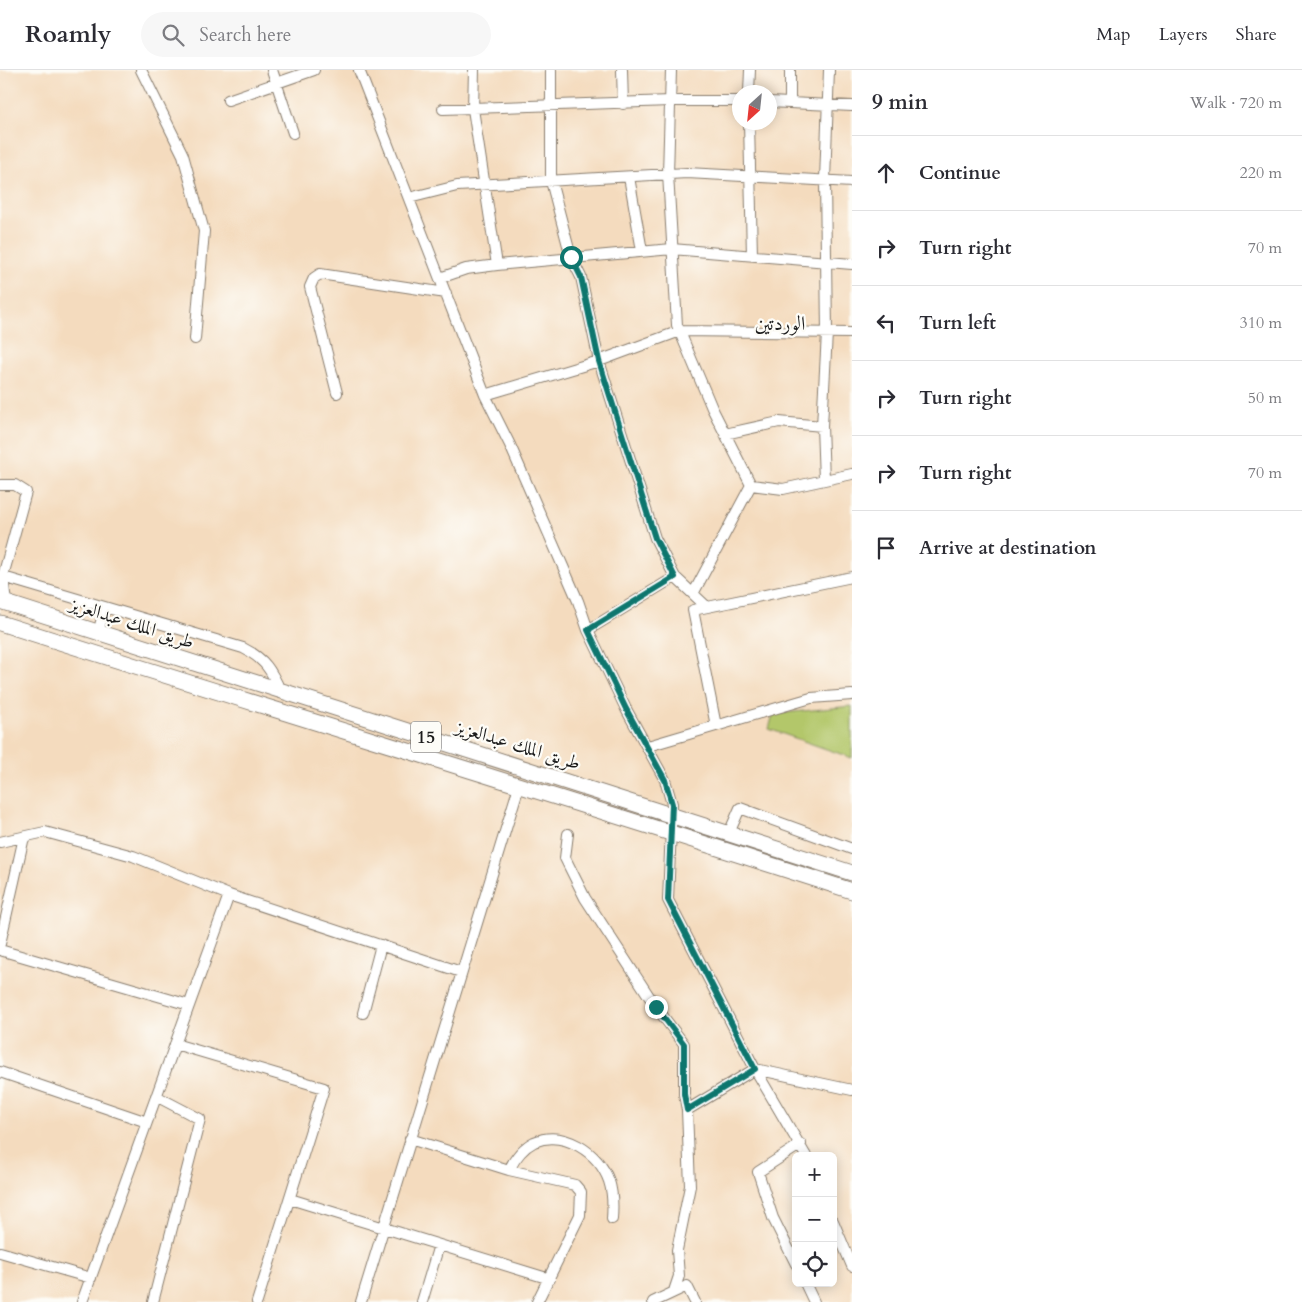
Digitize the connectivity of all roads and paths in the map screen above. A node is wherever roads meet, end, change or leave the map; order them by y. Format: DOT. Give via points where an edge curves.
graph roads {
  1 [pos="141,70"];
  2 [pos="272,70"];
  3 [pos="314,70"];
  4 [pos="359,70"];
  5 [pos="474,70"];
  6 [pos="551,70"];
  7 [pos="622,70"];
  8 [pos="671,70"];
  9 [pos="750,70"];
  10 [pos="790,70"];
  11 [pos="829,70"];
  12 [pos="276,84"];
  13 [pos="749,85"];
  14 [pos="228,100"];
  15 [pos="670,101"];
  16 [pos="732,101"];
  17 [pos="777,102"];
  18 [pos="790,103"];
  19 [pos="623,104"];
  20 [pos="828,105"];
  21 [pos="551,106"];
  22 [pos="852,106"];
  23 [pos="472,108"];
  24 [pos="443,109"];
  25 [pos="749,130"];
  26 [pos="293,133"];
  27 [pos="668,174"];
  28 [pos="750,176"];
  29 [pos="629,177"];
  30 [pos="826,180"];
  31 [pos="551,181"];
  32 [pos="852,182"];
  33 [pos="484,185"];
  34 [pos="409,198"];
  35 [pos="672,249"];
  36 [pos="642,251"];
  37 [pos="752,256"];
  38 [pos="571,257"];
  39 [pos="828,262"];
  40 [pos="852,264"];
  41 [pos="497,265"];
  42 [pos="440,278"];
  43 [pos="446,293"];
  44 [pos="680,331"];
  45 [pos="827,333"];
  46 [pos="852,333"];
  47 [pos="195,339"];
  48 [pos="599,361"];
  49 [pos="337,393"];
  50 [pos="485,395"];
  51 [pos="822,426"];
  52 [pos="725,434"];
  53 [pos="852,474"];
  54 [pos="824,480"];
  55 [pos="0,485"];
  56 [pos="751,485"];
  57 [pos="1,576"];
  58 [pos="675,577"];
  59 [pos="852,577"];
  60 [pos="693,594"];
  61 [pos="3,602"];
  62 [pos="106,607"];
  63 [pos="707,607"];
  64 [pos="0,623"];
  65 [pos="588,630"];
  66 [pos="98,633"];
  67 [pos="281,692"];
  68 [pos="852,695"];
  69 [pos="716,726"];
  70 [pos="648,746"];
  71 [pos="518,786"];
  72 [pos="672,815"];
  73 [pos="672,833"];
  74 [pos="729,833"];
  75 [pos="568,834"];
  76 [pos="24,837"];
  77 [pos="0,842"];
  78 [pos="852,849"];
  79 [pos="852,873"];
  80 [pos="852,891"];
  81 [pos="229,895"];
  82 [pos="0,944"];
  83 [pos="381,945"];
  84 [pos="0,950"];
  85 [pos="461,972"];
  86 [pos="189,1004"];
  87 [pos="363,1013"];
  88 [pos="175,1044"];
  89 [pos="755,1069"];
  90 [pos="0,1072"];
  91 [pos="852,1090"];
  92 [pos="156,1096"];
  93 [pos="687,1110"];
  94 [pos="147,1122"];
  95 [pos="410,1139"];
  96 [pos="801,1144"];
  97 [pos="804,1152"];
  98 [pos="508,1170"];
  99 [pos="290,1199"];
  100 [pos="612,1219"];
  101 [pos="383,1228"];
  102 [pos="837,1230"];
  103 [pos="439,1245"];
  104 [pos="0,1252"];
  105 [pos="792,1256"];
  106 [pos="852,1266"];
  107 [pos="90,1278"];
  108 [pos="550,1279"];
  109 [pos="807,1287"];
  110 [pos="674,1292"];
  111 [pos="82,1302"];
  112 [pos="153,1302"];
  113 [pos="257,1302"];
  114 [pos="361,1302"];
  115 [pos="422,1302"];
  116 [pos="538,1302"];
  117 [pos="653,1302"];
  118 [pos="695,1302"];
  119 [pos="814,1302"];
  1 -- 47 [label="street" via="183,156 204,231"];
  2 -- 12 [label="street"];
  3 -- 12 [label="street"];
  4 -- 34 [label="street"];
  5 -- 23 [label="street"];
  6 -- 21 [label="street"];
  7 -- 19 [label="street"];
  8 -- 15 [label="street"];
  9 -- 13 [label="street"];
  10 -- 18 [label="street"];
  11 -- 20 [label="street"];
  12 -- 14 [label="street"];
  12 -- 26 [label="street"];
  15 -- 16 [label="street"];
  15 -- 19 [label="street"];
  15 -- 27 [label="street"];
  17 -- 18 [label="street"];
  18 -- 20 [label="street"];
  19 -- 21 [label="street"];
  20 -- 22 [label="street"];
  20 -- 30 [label="street"];
  21 -- 23 [label="street"];
  21 -- 31 [label="street"];
  23 -- 24 [label="street"];
  23 -- 33 [label="street"];
  25 -- 28 [label="street"];
  27 -- 28 [label="street"];
  27 -- 29 [label="street"];
  27 -- 35 [label="street"];
  28 -- 30 [label="street"];
  28 -- 37 [label="street"];
  29 -- 31 [label="street"];
  29 -- 36 [label="street"];
  30 -- 32 [label="street"];
  30 -- 39 [label="street"];
  31 -- 33 [label="street"];
  31 -- 38 [label="street"];
  33 -- 34 [label="street" via="458,186"];
  33 -- 41 [label="street"];
  34 -- 42 [label="street"];
  35 -- 36 [label="street"];
  35 -- 37 [label="street"];
  35 -- 44 [label="street"];
  36 -- 38 [label="street"];
  37 -- 39 [label="street"];
  38 -- 41 [label="street"];
  38 -- 48 [label="street" via="581,277"];
  39 -- 40 [label="street"];
  39 -- 45 [label="street"];
  41 -- 42 [label="street" via="466,269"];
  42 -- 43 [label="street"];
  43 -- 49 [label="street" via="320,274 314,278 310,287"];
  43 -- 50 [label="street"];
  44 -- 45 [label="street"];
  44 -- 48 [label="street"];
  44 -- 52 [label="street"];
  45 -- 46 [label="street"];
  45 -- 51 [label="street"];
  48 -- 50 [label="street"];
  48 -- 58 [label="street" via="655,538"];
  50 -- 65 [label="street"];
  51 -- 52 [label="street" via="779,422"];
  51 -- 54 [label="street"];
  52 -- 56 [label="street"];
  53 -- 54 [label="street"];
  54 -- 56 [label="street" via="784,489"];
  55 -- 57 [label="street" via="15,485 26,492"];
  56 -- 60 [label="street"];
  57 -- 61 [label="street"];
  57 -- 62 [label="street"];
  58 -- 60 [label="street"];
  58 -- 65 [label="street"];
  59 -- 63 [label="street"];
  60 -- 63 [label="street"];
  61 -- 66 [label="highway, طريق الملك عبدالعزيز / 15"];
  62 -- 66 [label="street"];
  62 -- 67 [label="street" via="243,648 259,656 272,672"];
  63 -- 69 [label="street" via="693,610"];
  64 -- 71 [label="highway, طريق الملك عبدالعزيز / 15"];
  65 -- 70 [label="street" via="626,709"];
  66 -- 67 [label="highway, طريق الملك عبدالعزيز / 15"];
  67 -- 72 [label="highway, طريق الملك عبدالعزيز / 15"];
  68 -- 69 [label="street" via="811,698"];
  69 -- 70 [label="street"];
  70 -- 72 [label="street" via="665,780"];
  71 -- 73 [label="highway, طريق الملك عبدالعزيز / 15"];
  71 -- 85 [label="street"];
  72 -- 73 [label="street"];
  72 -- 74 [label="highway, طريق الملك عبدالعزيز / 15"];
  73 -- 80 [label="highway, طريق الملك عبدالعزيز / 15"];
  73 -- 89 [label="street" via="668,900"];
  74 -- 78 [label="street" via="740,808"];
  74 -- 79 [label="highway, طريق الملك عبدالعزيز / 15"];
  75 -- 93 [label="street" via="566,858 585,898 684,1044"];
  76 -- 77 [label="street"];
  76 -- 81 [label="street" via="45,832 133,856"];
  76 -- 82 [label="street"];
  81 -- 83 [label="street"];
  81 -- 86 [label="street"];
  83 -- 85 [label="street"];
  83 -- 87 [label="street"];
  84 -- 86 [label="street"];
  85 -- 95 [label="street"];
  86 -- 88 [label="street"];
  88 -- 92 [label="street"];
  88 -- 99 [label="street" via="324,1088"];
  89 -- 91 [label="street"];
  89 -- 93 [label="street"];
  89 -- 96 [label="street"];
  90 -- 94 [label="street"];
  92 -- 94 [label="street"];
  92 -- 112 [label="street" via="200,1119"];
  93 -- 110 [label="street" via="690,1186 677,1250 679,1276"];
  94 -- 107 [label="street"];
  95 -- 98 [label="street"];
  95 -- 101 [label="street"];
  96 -- 97 [label="street"];
  96 -- 105 [label="street" via="758,1172 773,1218"];
  98 -- 100 [label="street" via="516,1156 534,1142 546,1138 572,1143 594,1158 606,1174 612,1192"];
  98 -- 108 [label="street" via="575,1185 581,1192 580,1215"];
  99 -- 101 [label="street"];
  99 -- 113 [label="street"];
  101 -- 103 [label="street"];
  101 -- 114 [label="street"];
  102 -- 106 [label="street"];
  103 -- 108 [label="street"];
  103 -- 115 [label="street"];
  104 -- 107 [label="street"];
  107 -- 111 [label="street"];
  108 -- 116 [label="street"];
  109 -- 119 [label="street"];
  110 -- 117 [label="street"];
  110 -- 118 [label="street" via="687,1286"];
}
